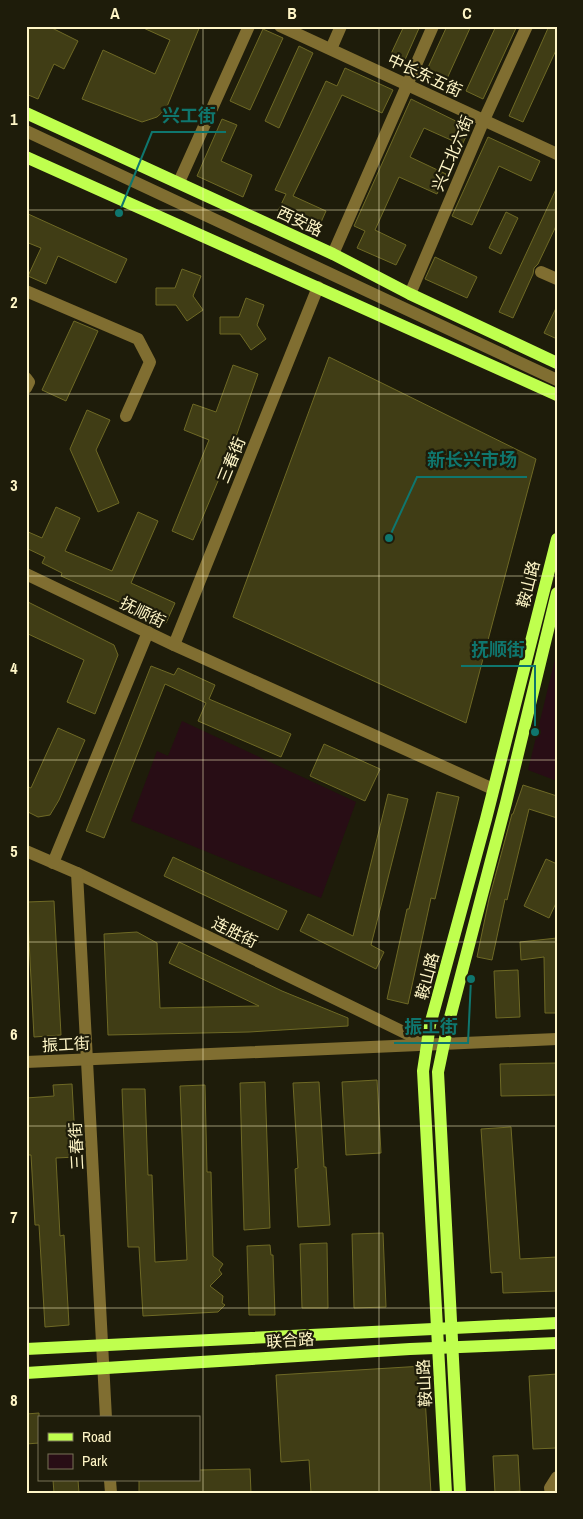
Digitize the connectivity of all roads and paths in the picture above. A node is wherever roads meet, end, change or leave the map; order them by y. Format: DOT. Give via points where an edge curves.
graph roads {
  1 [pos="249,26"];
  2 [pos="280,26"];
  3 [pos="341,26"];
  4 [pos="433,26"];
  5 [pos="527,26"];
  6 [pos="331,49"];
  7 [pos="407,84"];
  8 [pos="26,113"];
  9 [pos="484,120"];
  10 [pos="26,131"];
  11 [pos="557,154"];
  12 [pos="26,157"];
  13 [pos="179,182"];
  14 [pos="333,254"];
  15 [pos="541,272"];
  16 [pos="557,279"];
  17 [pos="318,287"];
  18 [pos="26,291"];
  19 [pos="410,294"];
  20 [pos="557,363"];
  21 [pos="26,378"];
  22 [pos="557,380"];
  23 [pos="26,388"];
  24 [pos="557,395"];
  25 [pos="126,416"];
  26 [pos="557,539"];
  27 [pos="26,574"];
  28 [pos="557,593"];
  29 [pos="148,632"];
  30 [pos="174,645"];
  31 [pos="493,788"];
  32 [pos="26,851"];
  33 [pos="53,863"];
  34 [pos="77,873"];
  35 [pos="557,1039"];
  36 [pos="428,1044"];
  37 [pos="444,1044"];
  38 [pos="88,1059"];
  39 [pos="26,1062"];
  40 [pos="557,1323"];
  41 [pos="451,1327"];
  42 [pos="437,1328"];
  43 [pos="102,1344"];
  44 [pos="557,1344"];
  45 [pos="438,1348"];
  46 [pos="453,1348"];
  47 [pos="26,1349"];
  48 [pos="103,1368"];
  49 [pos="26,1373"];
  50 [pos="106,1416"];
  51 [pos="557,1477"];
  52 [pos="446,1493"];
  53 [pos="460,1493"];
  54 [pos="551,1493"];
  1 -- 13 [label="street"];
  2 -- 6 [label="street, 中长东五街"];
  3 -- 6 [label="street"];
  4 -- 7 [label="street"];
  5 -- 9 [label="street, 兴工北六街"];
  6 -- 7 [label="street, 中长东五街"];
  7 -- 9 [label="street, 中长东五街"];
  7 -- 14 [label="street"];
  8 -- 13 [label="main road, 西安路"];
  9 -- 11 [label="street, 中长东五街"];
  9 -- 19 [label="street, 兴工北六街"];
  10 -- 22 [label="street"];
  12 -- 17 [label="main road"];
  13 -- 14 [label="main road, 西安路"];
  14 -- 19 [label="main road, 西安路"];
  15 -- 16 [label="street"];
  17 -- 24 [label="main road"];
  17 -- 30 [label="street, 三春街"];
  18 -- 25 [label="street" via="138,339 150,362"];
  19 -- 20 [label="main road, 西安路"];
  21 -- 23 [label="street" via="29,382"];
  26 -- 31 [label="main road, 鞍山路"];
  27 -- 29 [label="street, 抚顺街"];
  28 -- 37 [label="main road, 鞍山路"];
  29 -- 30 [label="street, 抚顺街"];
  29 -- 33 [label="street"];
  30 -- 31 [label="street, 抚顺街"];
  31 -- 36 [label="main road, 鞍山路" via="430,1025"];
  32 -- 33 [label="street, 连胜街"];
  33 -- 34 [label="street, 连胜街"];
  34 -- 36 [label="street, 连胜街"];
  34 -- 38 [label="street, 三春街"];
  35 -- 37 [label="street, 振工街"];
  36 -- 37 [label="street, 振工街"];
  36 -- 38 [label="street, 振工街"];
  36 -- 42 [label="main road, 鞍山路" via="423,1071"];
  37 -- 41 [label="main road, 鞍山路" via="438,1072"];
  38 -- 39 [label="street, 振工街"];
  38 -- 43 [label="street, 三春街"];
  40 -- 41 [label="main road, 联合路"];
  41 -- 42 [label="main road, 联合路"];
  41 -- 46 [label="main road, 鞍山路"];
  42 -- 43 [label="main road, 联合路"];
  42 -- 45 [label="main road, 鞍山路"];
  43 -- 47 [label="main road, 联合路"];
  43 -- 48 [label="street, 三春街"];
  44 -- 46 [label="main road, 联合路"];
  45 -- 46 [label="main road, 联合路"];
  45 -- 48 [label="main road, 联合路"];
  45 -- 52 [label="main road, 鞍山路"];
  46 -- 53 [label="main road, 鞍山路"];
  48 -- 49 [label="main road, 联合路"];
  48 -- 50 [label="street, 三春街"];
  51 -- 54 [label="street" via="550,1488"];
}
